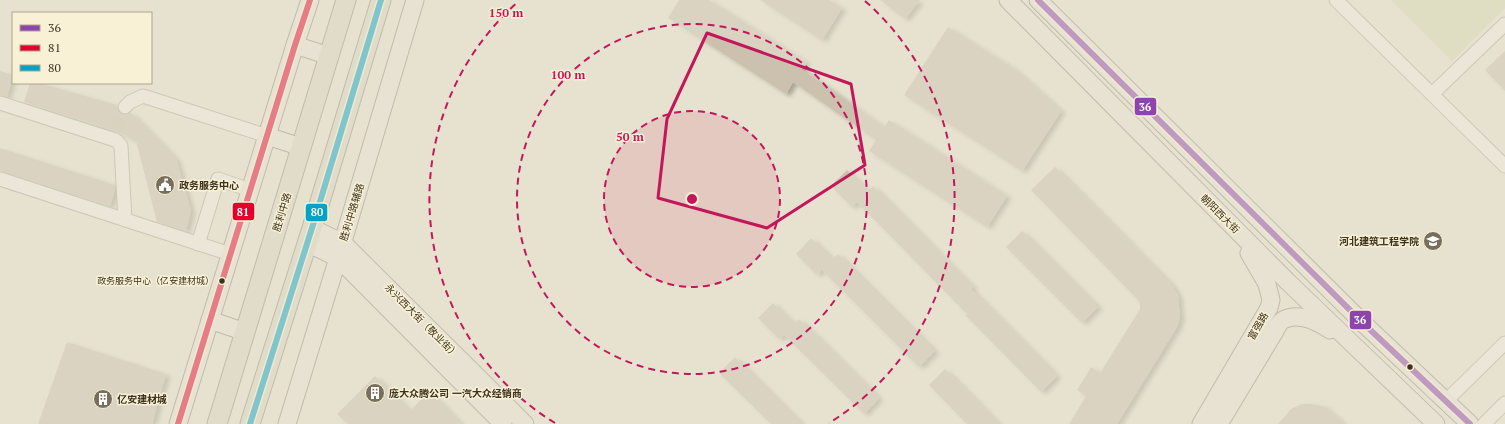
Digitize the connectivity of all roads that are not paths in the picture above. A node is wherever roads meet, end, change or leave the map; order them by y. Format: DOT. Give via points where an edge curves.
graph roads {
  1 [pos="310,0"];
  2 [pos="346,0"];
  3 [pos="381,0"];
  4 [pos="415,0"];
  5 [pos="1008,0"];
  6 [pos="1038,0"];
  7 [pos="1336,0"];
  8 [pos="1505,24"];
  9 [pos="295,45"];
  10 [pos="329,56"];
  11 [pos="1432,94"];
  12 [pos="0,103"];
  13 [pos="125,107"];
  14 [pos="267,136"];
  15 [pos="301,147"];
  16 [pos="1505,166"];
  17 [pos="0,179"];
  18 [pos="250,190"];
  19 [pos="1214,209"];
  20 [pos="125,220"];
  21 [pos="1274,234"];
  22 [pos="310,235"];
  23 [pos="198,244"];
  24 [pos="341,250"];
  25 [pos="230,254"];
  26 [pos="1298,293"];
  27 [pos="1269,308"];
  28 [pos="210,320"];
  29 [pos="1283,321"];
  30 [pos="1364,324"];
  31 [pos="245,332"];
  32 [pos="1505,343"];
  33 [pos="1372,362"];
  34 [pos="1446,401"];
  35 [pos="1505,403"];
  36 [pos="178,424"];
  37 [pos="217,424"];
  38 [pos="250,424"];
  39 [pos="287,424"];
  40 [pos="503,424"];
  41 [pos="525,424"];
  42 [pos="1201,424"];
  43 [pos="1219,424"];
  44 [pos="1436,424"];
  45 [pos="1470,424"];
  46 [pos="1484,424"];
  1 -- 9 [label="main road"];
  2 -- 10 [label="highway, 胜利中路"];
  3 -- 22 [label="highway"];
  4 -- 24 [label="main road, 胜利中路辅路"];
  5 -- 19 [label="main road, 朝阳西大街"];
  6 -- 21 [label="main road"];
  7 -- 11 [label="street"];
  8 -- 11 [label="street"];
  9 -- 10 [label="main road"];
  9 -- 14 [label="main road"];
  10 -- 15 [label="highway, 胜利中路"];
  11 -- 16 [label="street"];
  12 -- 20 [label="street" via="116,136 121,146"];
  13 -- 14 [label="street" via="143,96"];
  14 -- 15 [label="main road"];
  14 -- 18 [label="main road"];
  15 -- 31 [label="highway, 胜利中路"];
  17 -- 20 [label="street"];
  18 -- 23 [label="street" via="218,179"];
  18 -- 25 [label="main road"];
  19 -- 26 [label="main road, 朝阳西大街"];
  19 -- 27 [label="main road, 富强路" via="1256,262 1267,284 1271,300"];
  20 -- 23 [label="street"];
  21 -- 26 [label="main road" via="1294,266 1300,287"];
  21 -- 30 [label="main road"];
  22 -- 24 [label="main road, 永兴西大街（敬业街）"];
  22 -- 38 [label="highway"];
  23 -- 25 [label="street"];
  24 -- 39 [label="main road, 胜利中路辅路"];
  24 -- 40 [label="main road, 永兴西大街（敬业街）"];
  24 -- 41 [label="main road, 永兴西大街（敬业街）"];
  25 -- 28 [label="main road"];
  26 -- 27 [label="main road" via="1277,300"];
  26 -- 29 [label="main road"];
  26 -- 30 [label="main road" via="1307,291 1325,296"];
  26 -- 33 [label="main road, 朝阳西大街"];
  27 -- 42 [label="main road, 富强路"];
  28 -- 31 [label="main road"];
  28 -- 36 [label="main road"];
  29 -- 33 [label="main road, 富强路" via="1295,317 1320,323"];
  29 -- 43 [label="main road, 富强路" via="1275,330"];
  30 -- 34 [label="main road"];
  31 -- 37 [label="highway, 胜利中路"];
  32 -- 34 [label="street"];
  33 -- 44 [label="main road, 朝阳西大街"];
  34 -- 45 [label="main road"];
  35 -- 46 [label="street"];
}
